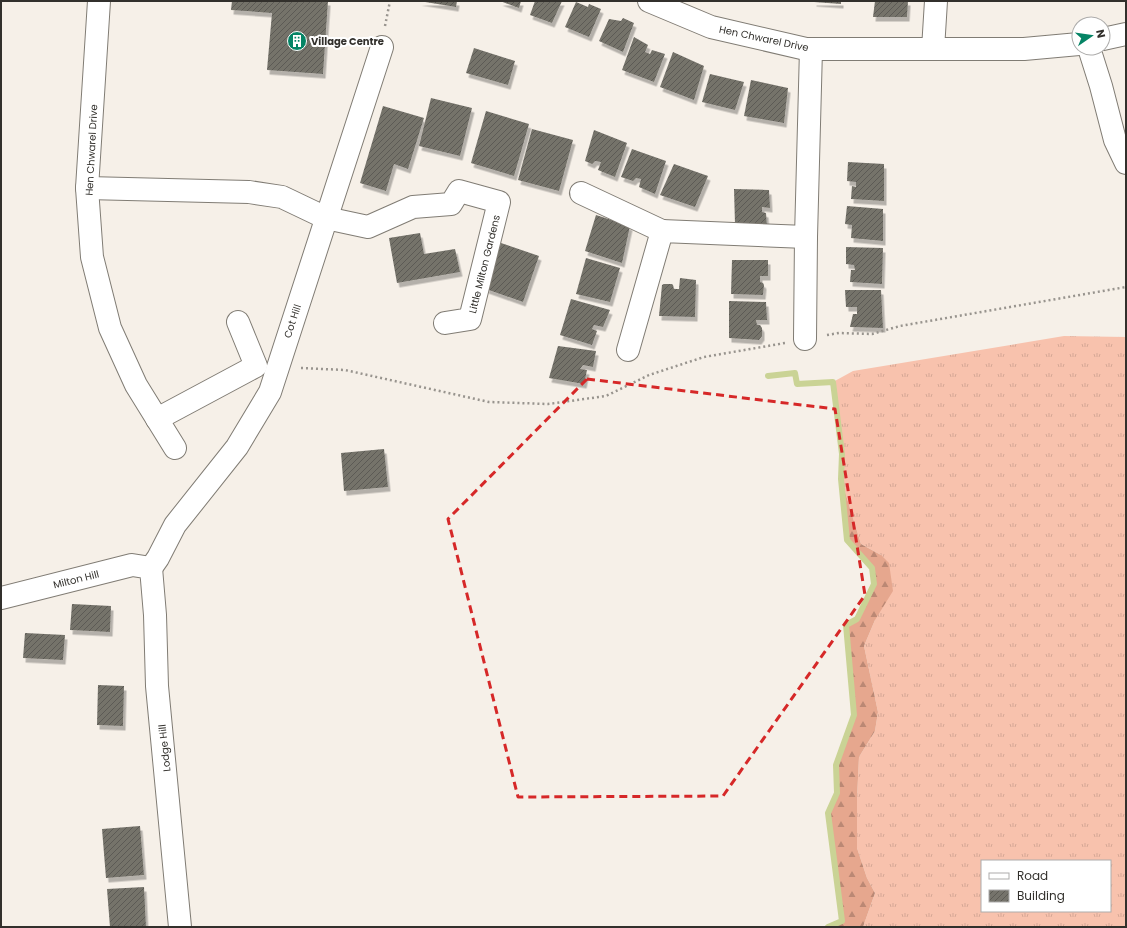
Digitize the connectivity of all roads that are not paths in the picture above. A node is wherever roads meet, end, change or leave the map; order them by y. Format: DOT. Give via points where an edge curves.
graph roads {
  1 [pos="100,1"];
  2 [pos="649,1"];
  3 [pos="936,1"];
  4 [pos="1126,34"];
  5 [pos="1111,37"];
  6 [pos="1071,45"];
  7 [pos="382,47"];
  8 [pos="811,49"];
  9 [pos="934,49"];
  10 [pos="1092,56"];
  11 [pos="1126,163"];
  12 [pos="87,188"];
  13 [pos="580,192"];
  14 [pos="326,218"];
  15 [pos="662,231"];
  16 [pos="806,237"];
  17 [pos="238,322"];
  18 [pos="445,323"];
  19 [pos="805,339"];
  20 [pos="628,350"];
  21 [pos="157,419"];
  22 [pos="175,448"];
  23 [pos="151,568"];
  24 [pos="1,598"];
  25 [pos="180,927"];
  1 -- 12 [label="street, Hen Chwarel Drive"];
  2 -- 8 [label="street, Hen Chwarel Drive" via="711,27"];
  3 -- 9 [label="street"];
  4 -- 5 [label="street"];
  6 -- 9 [label="street, Hen Chwarel Drive" via="1024,49"];
  7 -- 14 [label="street, Cot Hill"];
  8 -- 9 [label="street, Hen Chwarel Drive"];
  8 -- 16 [label="street"];
  10 -- 11 [label="street" via="1115,140"];
  12 -- 14 [label="street" via="249,192 282,197"];
  12 -- 21 [label="street, Hen Chwarel Drive" via="92,257 110,328 136,385"];
  13 -- 15 [label="street"];
  14 -- 18 [label="street, Little Milton Gardens" via="368,226 413,207 451,204 459,190 499,202 470,319"];
  14 -- 23 [label="street, Cot Hill" via="270,392 237,447 175,525"];
  15 -- 16 [label="street"];
  15 -- 20 [label="street"];
  16 -- 19 [label="street"];
  17 -- 21 [label="street" via="256,366"];
  21 -- 22 [label="street, Hen Chwarel Drive"];
  23 -- 24 [label="street, Milton Hill" via="132,565"];
  23 -- 25 [label="street, Lodge Hill" via="157,686"];
}
